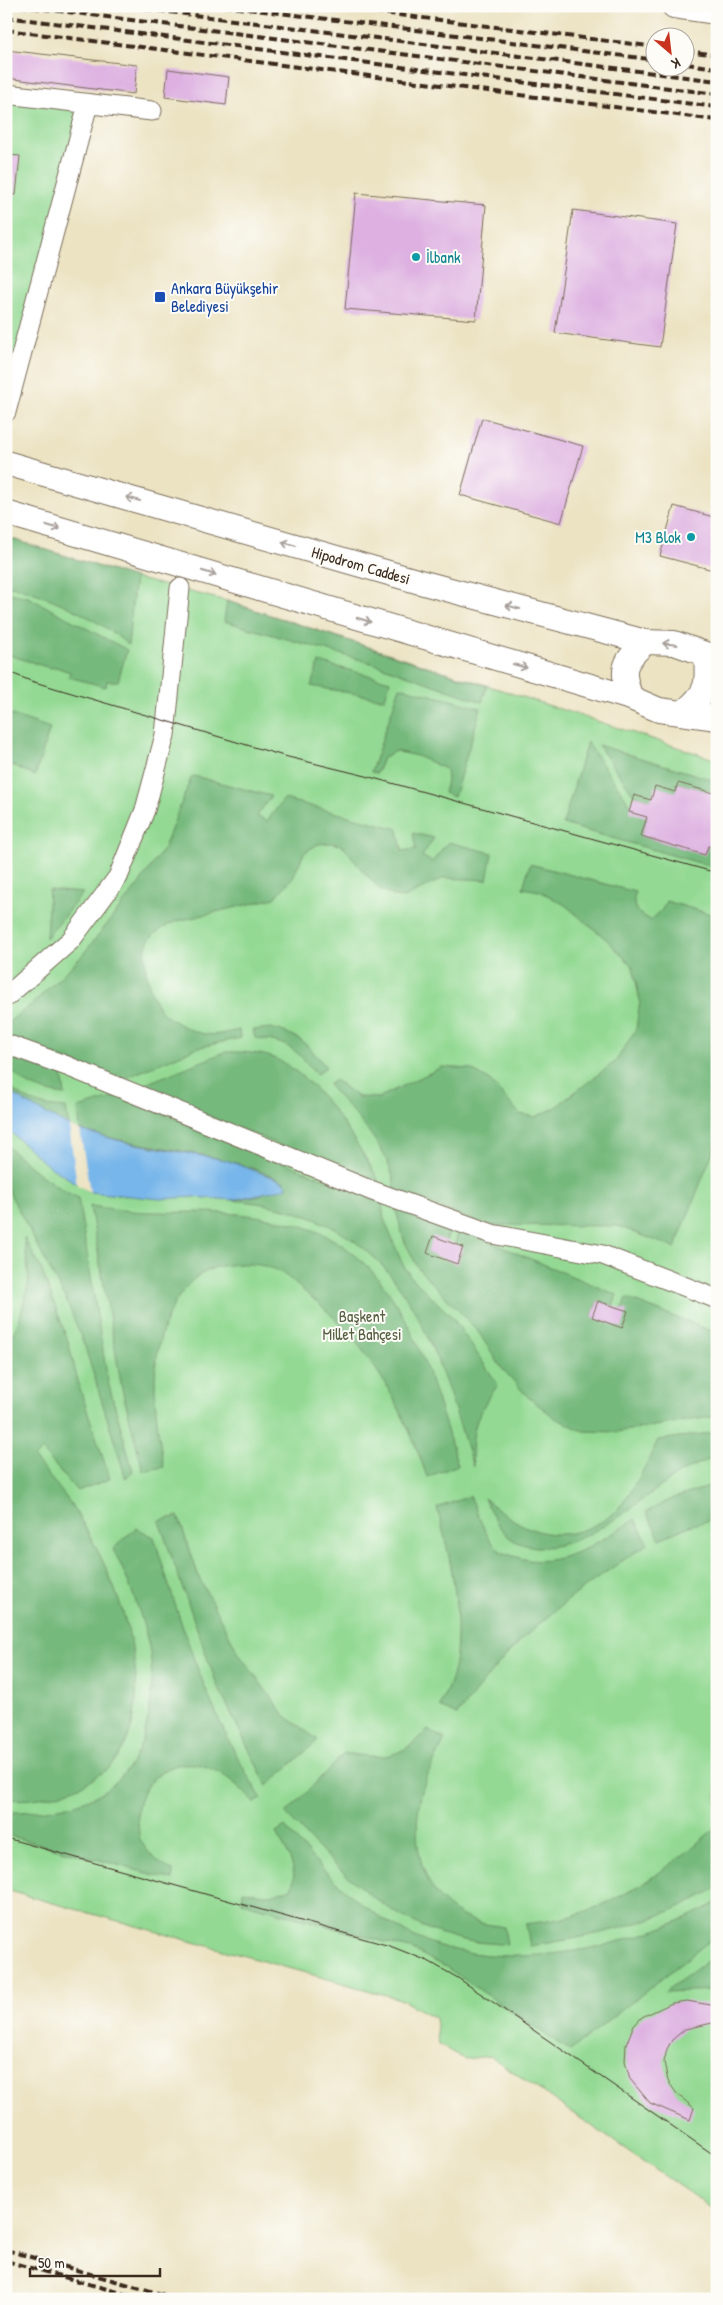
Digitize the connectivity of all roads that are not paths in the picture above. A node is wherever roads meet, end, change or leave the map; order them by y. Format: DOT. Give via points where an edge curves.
graph roads {
  1 [pos="674,6"];
  2 [pos="717,12"];
  3 [pos="6,94"];
  4 [pos="88,104"];
  5 [pos="152,111"];
  6 [pos="6,412"];
  7 [pos="6,462"];
  8 [pos="6,513"];
  9 [pos="180,588"];
  10 [pos="646,642"];
  11 [pos="711,656"];
  12 [pos="631,698"];
  13 [pos="684,712"];
  14 [pos="717,718"];
  15 [pos="717,728"];
  16 [pos="6,997"];
  17 [pos="6,1044"];
  18 [pos="717,1299"];
  1 -- 2 [label="main road"];
  3 -- 4 [label="street"];
  4 -- 5 [label="street"];
  4 -- 6 [label="street"];
  10 -- 7 [label="main road, Hipodrom Caddesi, one-way" via="420,582"];
  8 -- 12 [label="main road, one-way"];
  9 -- 16 [label="street" via="165,735 145,810 118,877 72,940"];
  11 -- 10 [label="main road, Hipodrom Caddesi, one-way" via="674,643"];
  10 -- 12 [label="main road" via="628,658 624,679"];
  11 -- 13 [label="main road" via="701,698"];
  12 -- 13 [label="main road" via="659,710"];
  13 -- 14 [label="main road"];
  13 -- 15 [label="street"];
  17 -- 18 [label="street" via="370,1190 492,1234 603,1255"];
}
